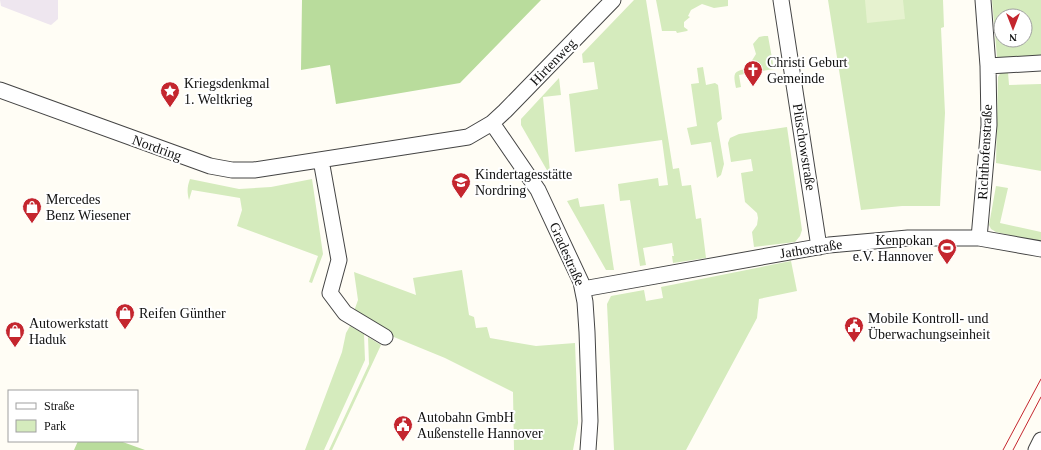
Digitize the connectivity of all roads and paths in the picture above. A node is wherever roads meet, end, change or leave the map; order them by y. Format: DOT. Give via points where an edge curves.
graph roads {
  1 [pos="613,0"];
  2 [pos="781,0"];
  3 [pos="983,0"];
  4 [pos="1041,63"];
  5 [pos="988,66"];
  6 [pos="0,90"];
  7 [pos="492,123"];
  8 [pos="320,160"];
  9 [pos="979,238"];
  10 [pos="819,247"];
  11 [pos="1041,249"];
  12 [pos="583,289"];
  13 [pos="385,337"];
  14 [pos="1041,440"];
  15 [pos="588,450"];
  16 [pos="1036,450"];
  1 -- 7 [label="street, Hirtenweg"];
  2 -- 10 [label="street, Plüschowstraße"];
  3 -- 5 [label="street, Richthofenstraße"];
  4 -- 5 [label="street"];
  5 -- 9 [label="street, Richthofenstraße" via="989,125"];
  6 -- 8 [label="street, Nordring" via="210,166 254,170"];
  7 -- 8 [label="street, Nordring" via="468,137"];
  7 -- 12 [label="street, Gradestraße" via="538,190"];
  8 -- 13 [label="street" via="339,260 330,294 345,313"];
  9 -- 10 [label="street, Jathostraße" via="908,238"];
  9 -- 11 [label="street, Jathostraße"];
  10 -- 12 [label="street, Jathostraße"];
  12 -- 15 [label="street, Gradestraße" via="590,421"];
  14 -- 16 [label="street"];
}
